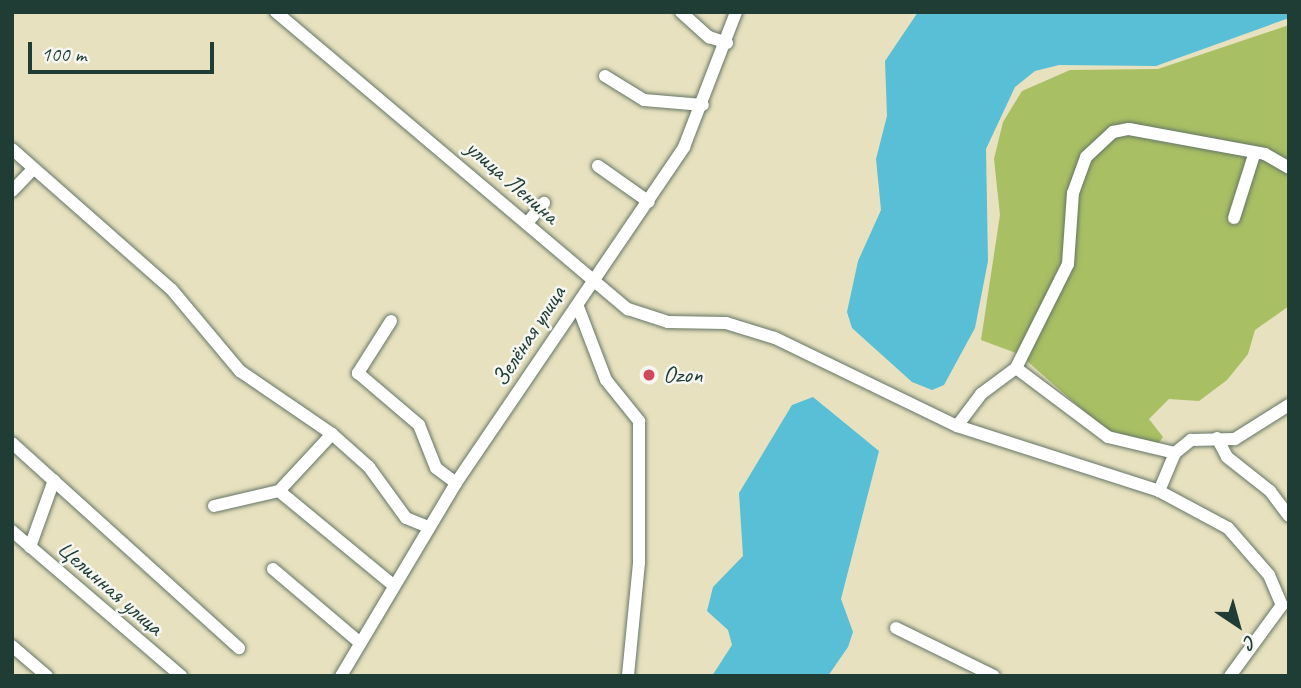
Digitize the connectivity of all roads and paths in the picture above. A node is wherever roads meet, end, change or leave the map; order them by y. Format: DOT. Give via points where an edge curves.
graph roads {
  1 [pos="276,12"];
  2 [pos="681,12"];
  3 [pos="736,12"];
  4 [pos="727,43"];
  5 [pos="605,76"];
  6 [pos="703,105"];
  7 [pos="12,149"];
  8 [pos="1254,155"];
  9 [pos="598,166"];
  10 [pos="1288,166"];
  11 [pos="33,169"];
  12 [pos="12,191"];
  13 [pos="649,202"];
  14 [pos="544,204"];
  15 [pos="1234,218"];
  16 [pos="528,222"];
  17 [pos="588,280"];
  18 [pos="578,307"];
  19 [pos="391,321"];
  20 [pos="1016,368"];
  21 [pos="1289,405"];
  22 [pos="957,426"];
  23 [pos="332,434"];
  24 [pos="1217,438"];
  25 [pos="12,443"];
  26 [pos="1175,453"];
  27 [pos="54,480"];
  28 [pos="456,483"];
  29 [pos="279,491"];
  30 [pos="1159,491"];
  31 [pos="214,506"];
  32 [pos="1289,516"];
  33 [pos="428,527"];
  34 [pos="12,531"];
  35 [pos="30,547"];
  36 [pos="273,569"];
  37 [pos="393,585"];
  38 [pos="896,628"];
  39 [pos="359,642"];
  40 [pos="12,646"];
  41 [pos="239,648"];
  42 [pos="47,676"];
  43 [pos="181,676"];
  44 [pos="341,676"];
  45 [pos="628,676"];
  46 [pos="993,676"];
  47 [pos="1230,676"];
  1 -- 16 [label="street, улица Ленина"];
  2 -- 4 [label="street" via="709,37"];
  3 -- 4 [label="street, Зелёная улица"];
  4 -- 6 [label="street, Зелёная улица"];
  5 -- 6 [label="street" via="644,100"];
  6 -- 13 [label="street, Зелёная улица"];
  7 -- 11 [label="street"];
  8 -- 10 [label="street"];
  8 -- 15 [label="street"];
  8 -- 20 [label="street" via="1129,129 1096,143 1073,193 1068,264"];
  9 -- 13 [label="street"];
  11 -- 12 [label="street"];
  11 -- 23 [label="street" via="172,290 240,371"];
  13 -- 17 [label="street, Зелёная улица"];
  14 -- 16 [label="street"];
  16 -- 17 [label="street, улица Ленина"];
  17 -- 18 [label="street, Зелёная улица"];
  17 -- 22 [label="street, улица Ленина" via="646,317 744,328"];
  18 -- 28 [label="street, Зелёная улица"];
  18 -- 45 [label="street" via="606,380 639,421 639,563"];
  19 -- 28 [label="street" via="358,373 419,425 436,468"];
  20 -- 22 [label="street" via="981,394"];
  20 -- 26 [label="street" via="1108,437"];
  21 -- 24 [label="street" via="1235,439"];
  22 -- 30 [label="street, улица Ленина"];
  23 -- 29 [label="street"];
  23 -- 33 [label="street" via="369,467 406,518"];
  24 -- 26 [label="street" via="1202,436"];
  24 -- 32 [label="street" via="1227,457 1270,491"];
  25 -- 27 [label="street"];
  26 -- 30 [label="street"];
  27 -- 35 [label="street"];
  27 -- 41 [label="street"];
  28 -- 33 [label="street, Зелёная улица"];
  29 -- 31 [label="street"];
  29 -- 37 [label="street"];
  30 -- 47 [label="street, улица Ленина" via="1228,528 1280,593 1280,615"];
  33 -- 37 [label="street, Зелёная улица"];
  34 -- 35 [label="street, Целинная улица"];
  35 -- 43 [label="street, Целинная улица"];
  36 -- 39 [label="street"];
  37 -- 39 [label="street, Зелёная улица"];
  38 -- 46 [label="street"];
  39 -- 44 [label="street, Зелёная улица"];
  40 -- 42 [label="street"];
}
